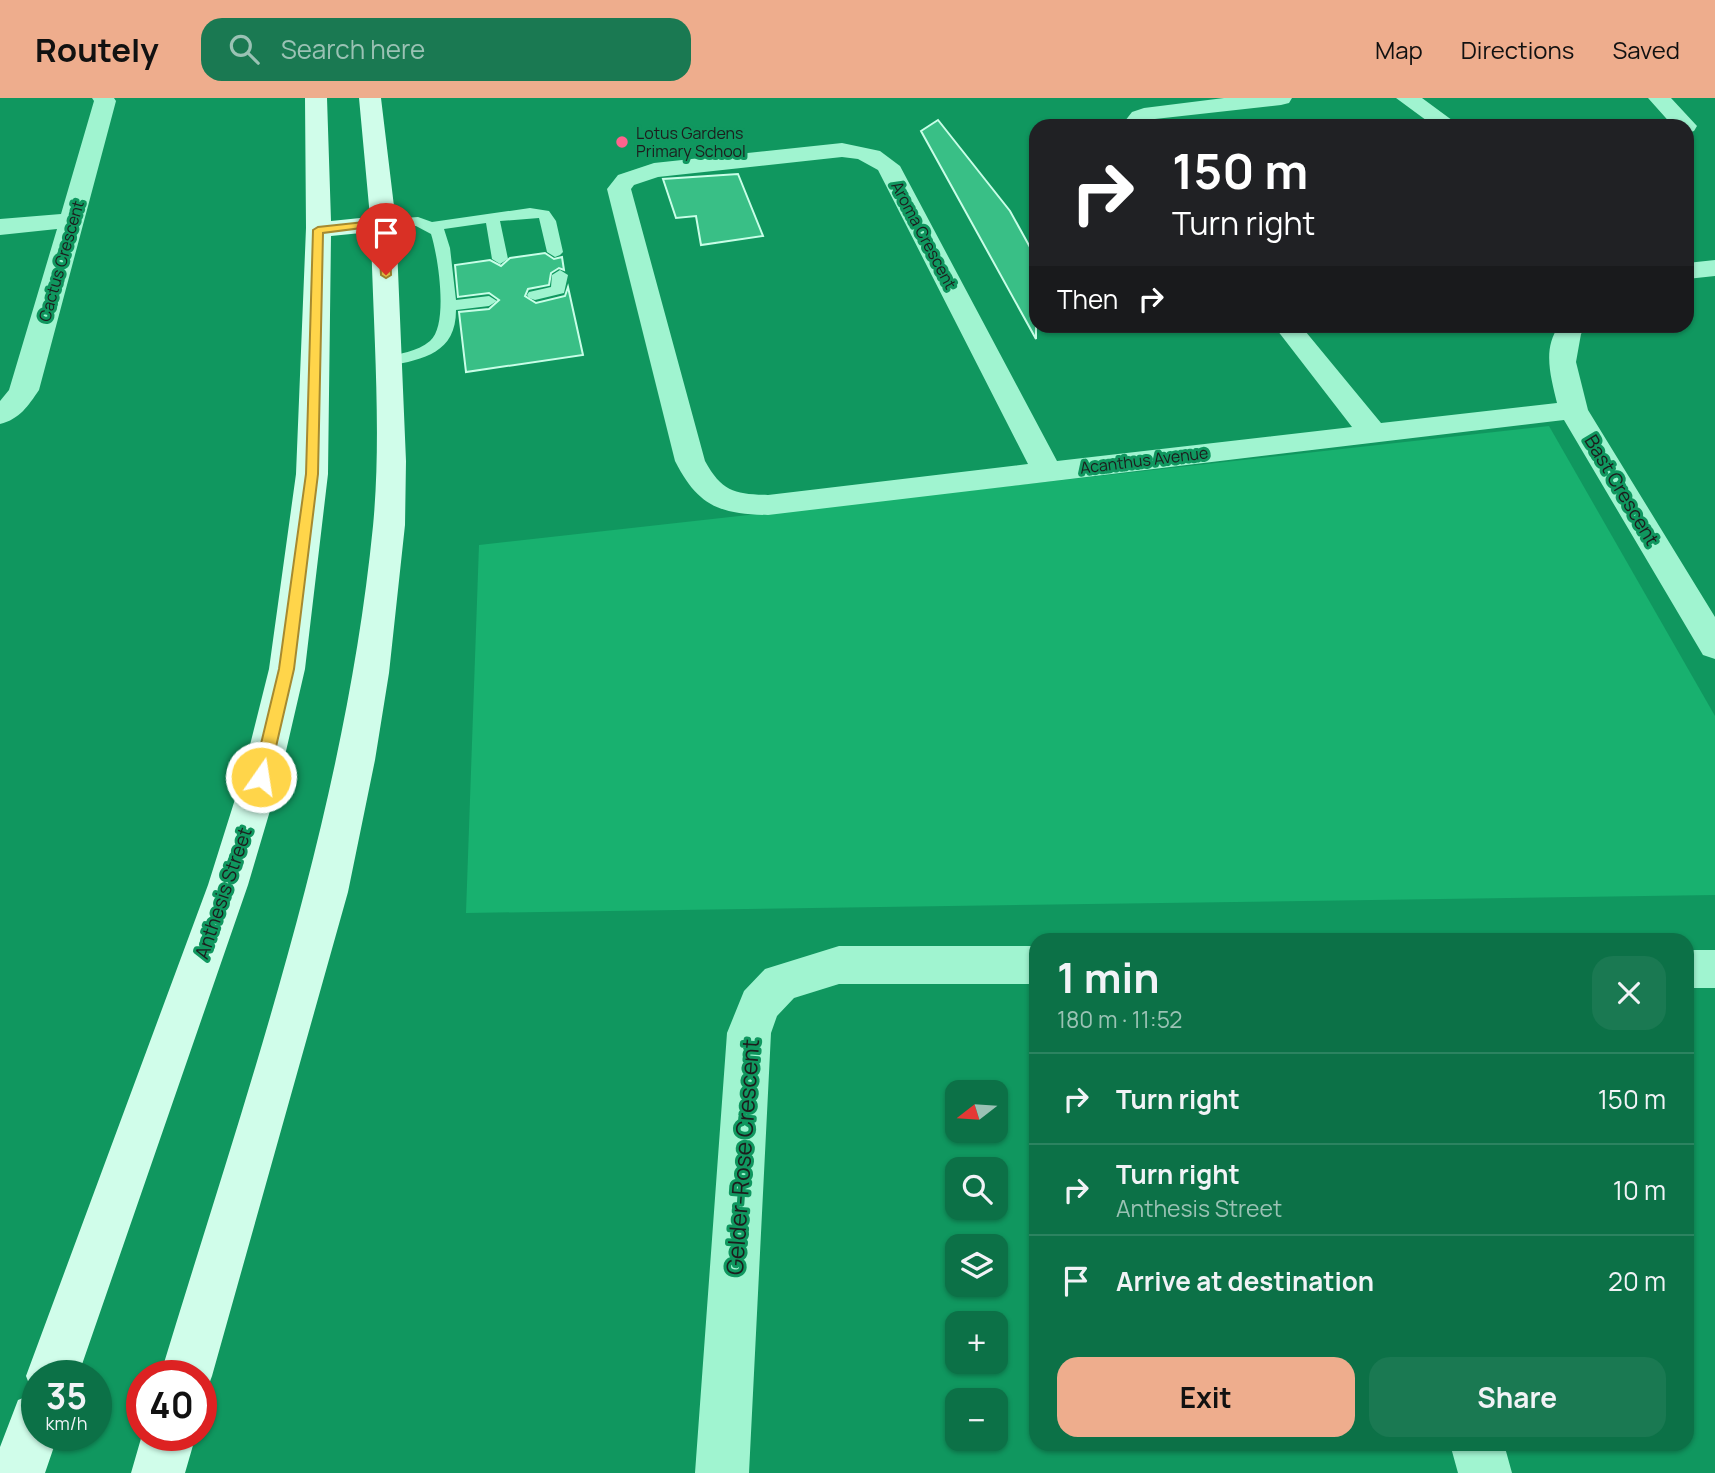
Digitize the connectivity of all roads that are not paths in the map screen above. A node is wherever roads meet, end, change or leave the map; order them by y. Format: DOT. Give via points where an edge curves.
graph roads {
  1 [pos="103,98"];
  2 [pos="316,98"];
  3 [pos="370,98"];
  4 [pos="1281,98"];
  5 [pos="1407,98"];
  6 [pos="1659,98"];
  7 [pos="1138,119"];
  8 [pos="1438,119"];
  9 [pos="1681,119"];
  10 [pos="492,218"];
  11 [pos="72,220"];
  12 [pos="383,223"];
  13 [pos="433,226"];
  14 [pos="0,227"];
  15 [pos="318,230"];
  16 [pos="555,252"];
  17 [pos="500,259"];
  18 [pos="1715,268"];
  19 [pos="1694,270"];
  20 [pos="560,275"];
  21 [pos="536,295"];
  22 [pos="489,301"];
  23 [pos="449,306"];
  24 [pos="1293,333"];
  25 [pos="1568,333"];
  26 [pos="389,361"];
  27 [pos="1573,410"];
  28 [pos="0,415"];
  29 [pos="1374,434"];
  30 [pos="1047,471"];
  31 [pos="716,498"];
  32 [pos="1713,641"];
  33 [pos="1029,965"];
  34 [pos="1694,969"];
  35 [pos="1715,969"];
  36 [pos="58,1360"];
  37 [pos="191,1360"];
  38 [pos="26,1451"];
  39 [pos="164,1451"];
  40 [pos="1479,1451"];
  41 [pos="18,1473"];
  42 [pos="158,1473"];
  43 [pos="722,1473"];
  44 [pos="1485,1473"];
  1 -- 11 [label="street, Cactus Crescent"];
  2 -- 15 [label="street, Anthesis Street"];
  3 -- 12 [label="street"];
  4 -- 7 [label="street" via="1152,113"];
  5 -- 8 [label="street"];
  6 -- 9 [label="street"];
  10 -- 13 [label="lane"];
  10 -- 16 [label="lane" via="544,214"];
  10 -- 17 [label="lane"];
  11 -- 14 [label="street"];
  11 -- 28 [label="street, Cactus Crescent" via="24,390"];
  12 -- 13 [label="lane" via="418,221"];
  12 -- 15 [label="street"];
  12 -- 26 [label="street"];
  13 -- 23 [label="lane" via="441,238"];
  15 -- 36 [label="street, Anthesis Street" via="312,474 286,669 261,777 228,885"];
  18 -- 19 [label="street"];
  20 -- 21 [label="lane" via="558,290"];
  22 -- 23 [label="lane"];
  23 -- 26 [label="lane" via="444,337 412,357"];
  24 -- 29 [label="street"];
  25 -- 27 [label="street, Bast Crescent" via="1562,362"];
  26 -- 37 [label="street" via="389,525 372,673 356,760 327,892"];
  27 -- 29 [label="street, Acanthus Avenue"];
  27 -- 32 [label="street, Bast Crescent"];
  29 -- 30 [label="street, Acanthus Avenue"];
  30 -- 31 [label="street, Acanthus Avenue" via="768,505 734,504"];
  30 -- 31 [label="street, Aroma Crescent" via="888,166 863,151 816,152 654,170 626,180 619,189 690,461 699,481"];
  33 -- 43 [label="street, Gelder-Rose Crescent" via="839,965 780,983 759,1005 749,1033"];
  34 -- 35 [label="street"];
  38 -- 41 [label="street"];
  39 -- 42 [label="street"];
  40 -- 44 [label="street"];
}
